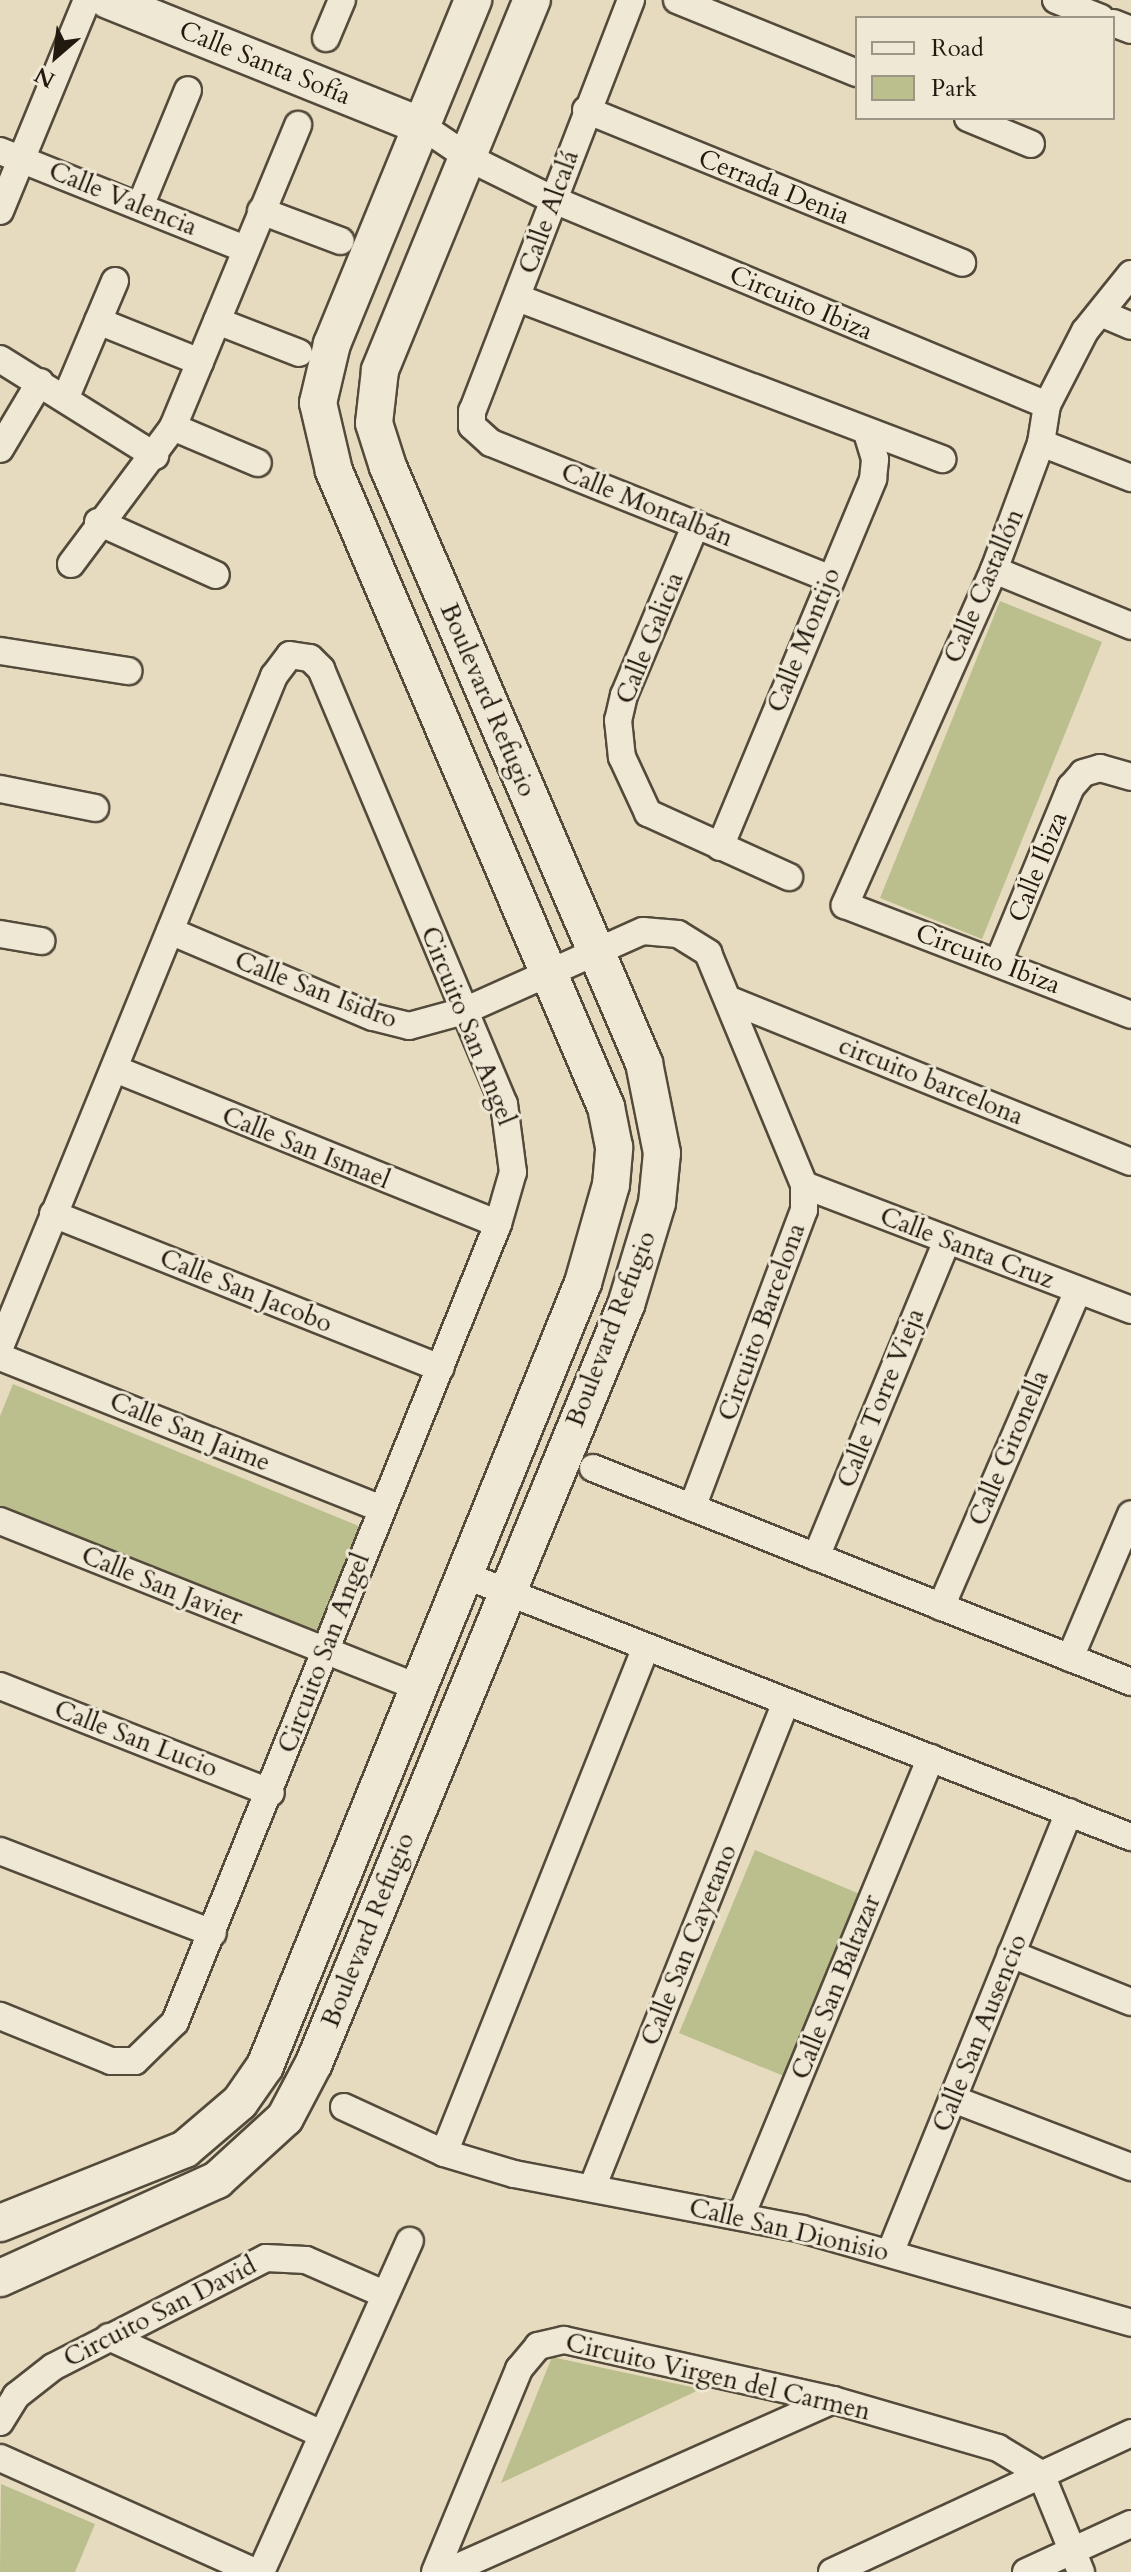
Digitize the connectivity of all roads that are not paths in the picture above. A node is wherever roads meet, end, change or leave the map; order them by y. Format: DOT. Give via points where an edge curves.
graph roads {
  1 [pos="87,0"];
  2 [pos="108,0"];
  3 [pos="342,0"];
  4 [pos="473,0"];
  5 [pos="532,0"];
  6 [pos="631,0"];
  7 [pos="677,0"];
  8 [pos="1056,0"];
  9 [pos="1096,16"];
  10 [pos="326,38"];
  11 [pos="855,72"];
  12 [pos="188,90"];
  13 [pos="586,110"];
  14 [pos="973,120"];
  15 [pos="298,125"];
  16 [pos="422,126"];
  17 [pos="1031,144"];
  18 [pos="11,155"];
  19 [pos="469,158"];
  20 [pos="554,200"];
  21 [pos="141,204"];
  22 [pos="0,211"];
  23 [pos="261,211"];
  24 [pos="341,241"];
  25 [pos="245,249"];
  26 [pos="962,263"];
  27 [pos="1131,274"];
  28 [pos="115,281"];
  29 [pos="518,298"];
  30 [pos="1103,314"];
  31 [pos="98,321"];
  32 [pos="217,321"];
  33 [pos="1131,326"];
  34 [pos="299,353"];
  35 [pos="0,359"];
  36 [pos="200,362"];
  37 [pos="40,382"];
  38 [pos="66,397"];
  39 [pos="1047,405"];
  40 [pos="472,426"];
  41 [pos="173,427"];
  42 [pos="867,432"];
  43 [pos="1041,443"];
  44 [pos="0,449"];
  45 [pos="155,456"];
  46 [pos="942,459"];
  47 [pos="258,463"];
  48 [pos="1131,478"];
  49 [pos="98,522"];
  50 [pos="696,524"];
  51 [pos="71,564"];
  52 [pos="994,570"];
  53 [pos="216,575"];
  54 [pos="828,578"];
  55 [pos="1131,626"];
  56 [pos="0,651"];
  57 [pos="128,671"];
  58 [pos="1131,777"];
  59 [pos="0,789"];
  60 [pos="95,808"];
  61 [pos="720,847"];
  62 [pos="789,877"];
  63 [pos="845,905"];
  64 [pos="170,931"];
  65 [pos="0,934"];
  66 [pos="41,941"];
  67 [pos="594,950"];
  68 [pos="998,963"];
  69 [pos="549,969"];
  70 [pos="730,1000"];
  71 [pos="464,1011"];
  72 [pos="1131,1015"];
  73 [pos="115,1069"];
  74 [pos="1131,1162"];
  75 [pos="804,1185"];
  76 [pos="53,1214"];
  77 [pos="498,1224"];
  78 [pos="947,1240"];
  79 [pos="1078,1290"];
  80 [pos="1131,1310"];
  81 [pos="0,1347"];
  82 [pos="0,1357"];
  83 [pos="440,1368"];
  84 [pos="593,1468"];
  85 [pos="380,1508"];
  86 [pos="692,1508"];
  87 [pos="1131,1514"];
  88 [pos="0,1521"];
  89 [pos="816,1557"];
  90 [pos="464,1575"];
  91 [pos="506,1592"];
  92 [pos="941,1607"];
  93 [pos="646,1647"];
  94 [pos="324,1651"];
  95 [pos="1070,1658"];
  96 [pos="1131,1682"];
  97 [pos="0,1686"];
  98 [pos="419,1688"];
  99 [pos="786,1702"];
  100 [pos="931,1758"];
  101 [pos="271,1793"];
  102 [pos="1069,1812"];
  103 [pos="1131,1837"];
  104 [pos="0,1851"];
  105 [pos="213,1933"];
  106 [pos="1011,1954"];
  107 [pos="1131,2002"];
  108 [pos="0,2016"];
  109 [pos="953,2099"];
  110 [pos="240,2102"];
  111 [pos="344,2107"];
  112 [pos="266,2141"];
  113 [pos="444,2153"];
  114 [pos="1131,2167"];
  115 [pos="592,2188"];
  116 [pos="741,2216"];
  117 [pos="0,2223"];
  118 [pos="410,2241"];
  119 [pos="890,2253"];
  120 [pos="0,2278"];
  121 [pos="384,2294"];
  122 [pos="1131,2323"];
  123 [pos="109,2337"];
  124 [pos="833,2400"];
  125 [pos="0,2422"];
  126 [pos="320,2433"];
  127 [pos="1131,2433"];
  128 [pos="0,2458"];
  129 [pos="1041,2474"];
  130 [pos="1131,2524"];
  131 [pos="1076,2561"];
  132 [pos="258,2572"];
  133 [pos="435,2572"];
  134 [pos="447,2572"];
  135 [pos="832,2572"];
  136 [pos="1026,2572"];
  1 -- 18 [label="street"];
  2 -- 16 [label="street, Calle Santa Sofía"];
  3 -- 10 [label="street"];
  4 -- 16 [label="street, Boulevard Refugio"];
  5 -- 19 [label="street, Boulevard Refugio"];
  6 -- 13 [label="street, Calle Alcalá"];
  7 -- 11 [label="street"];
  8 -- 9 [label="street"];
  12 -- 21 [label="street"];
  13 -- 20 [label="street, Calle Alcalá"];
  13 -- 26 [label="street, Cerrada Denia"];
  14 -- 17 [label="street"];
  15 -- 23 [label="street"];
  16 -- 19 [label="street, Circuito Ibiza"];
  16 -- 69 [label="street, Boulevard Refugio" via="332,344 318,403 334,471"];
  18 -- 21 [label="street, Calle Valencia"];
  18 -- 22 [label="street"];
  19 -- 20 [label="street, Circuito Ibiza"];
  19 -- 67 [label="street, Boulevard Refugio" via="380,370 374,423 388,467"];
  20 -- 29 [label="street, Calle Alcalá"];
  20 -- 39 [label="street, Circuito Ibiza"];
  21 -- 25 [label="street, Calle Valencia"];
  23 -- 24 [label="street"];
  23 -- 25 [label="street"];
  25 -- 32 [label="street"];
  27 -- 30 [label="street, Calle Castallón"];
  28 -- 31 [label="street"];
  29 -- 40 [label="street, Calle Alcalá" via="472,411"];
  29 -- 42 [label="street"];
  30 -- 33 [label="street"];
  30 -- 39 [label="street, Calle Castallón" via="1085,331"];
  31 -- 36 [label="street"];
  31 -- 38 [label="street"];
  32 -- 34 [label="street"];
  32 -- 36 [label="street"];
  35 -- 37 [label="street"];
  36 -- 41 [label="street"];
  37 -- 38 [label="street"];
  37 -- 44 [label="street"];
  38 -- 45 [label="street"];
  39 -- 43 [label="street, Calle Castallón"];
  40 -- 50 [label="street, Calle Montalbán" via="491,443"];
  41 -- 45 [label="street"];
  41 -- 47 [label="street"];
  42 -- 46 [label="street"];
  42 -- 54 [label="street, Calle Montijo" via="875,459 873,479"];
  43 -- 48 [label="street"];
  43 -- 52 [label="street, Calle Castallón"];
  45 -- 49 [label="street"];
  49 -- 51 [label="street"];
  49 -- 53 [label="street"];
  50 -- 54 [label="street, Calle Montalbán"];
  50 -- 61 [label="street, Calle Galicia" via="624,695 618,742 648,813"];
  52 -- 55 [label="street"];
  52 -- 63 [label="street, Calle Castallón"];
  54 -- 61 [label="street, Calle Montijo"];
  56 -- 57 [label="street"];
  58 -- 68 [label="street, Calle Ibiza" via="1100,768 1083,773 1071,787"];
  59 -- 60 [label="street"];
  61 -- 62 [label="street, Calle Galicia"];
  63 -- 68 [label="street, Circuito Ibiza"];
  64 -- 71 [label="street, Calle San Isidro" via="392,1023 428,1024"];
  64 -- 71 [label="street, Circuito San Angel" via="274,676 290,655 303,656 321,669"];
  64 -- 73 [label="street, Circuito San Angel"];
  65 -- 66 [label="street"];
  67 -- 69 [label="street"];
  67 -- 70 [label="street, Circuito Barcelona" via="643,931 678,934 708,953"];
  67 -- 91 [label="street, Boulevard Refugio" via="644,1063 657,1109 662,1153 657,1203 626,1305"];
  68 -- 72 [label="street, Circuito Ibiza"];
  69 -- 71 [label="street"];
  69 -- 90 [label="street, Boulevard Refugio" via="606,1107 614,1147 611,1185 583,1283"];
  70 -- 74 [label="street, circuito barcelona"];
  70 -- 75 [label="street, Circuito Barcelona"];
  71 -- 77 [label="street, Circuito San Angel" via="504,1104 513,1142 513,1172"];
  73 -- 76 [label="street, Circuito San Angel"];
  73 -- 77 [label="street, Calle San Ismael"];
  75 -- 78 [label="street, Calle Santa Cruz"];
  75 -- 86 [label="street, Circuito Barcelona" via="804,1210 794,1240"];
  76 -- 81 [label="street, Circuito San Angel"];
  76 -- 83 [label="street, Calle San Jacobo"];
  77 -- 83 [label="street, Circuito San Angel"];
  78 -- 79 [label="street, Calle Santa Cruz"];
  78 -- 89 [label="street, Calle Torre Vieja"];
  79 -- 80 [label="street, Calle Santa Cruz"];
  79 -- 92 [label="street, Calle Gironella"];
  82 -- 85 [label="street, Calle San Jaime"];
  83 -- 85 [label="street, Circuito San Angel"];
  84 -- 86 [label="street"];
  85 -- 94 [label="street, Circuito San Angel"];
  86 -- 89 [label="street"];
  87 -- 95 [label="street"];
  88 -- 94 [label="street, Calle San Javier"];
  89 -- 92 [label="street"];
  90 -- 91 [label="street"];
  90 -- 98 [label="street, Boulevard Refugio"];
  91 -- 93 [label="street"];
  91 -- 112 [label="street, Boulevard Refugio" via="314,2063 285,2118"];
  92 -- 95 [label="street"];
  93 -- 99 [label="street"];
  93 -- 113 [label="street"];
  94 -- 98 [label="street, Calle San Javier"];
  94 -- 101 [label="street, Circuito San Angel"];
  95 -- 96 [label="street"];
  97 -- 101 [label="street, Calle San Lucio"];
  98 -- 110 [label="street, Boulevard Refugio" via="285,2027"];
  99 -- 100 [label="street"];
  99 -- 115 [label="street, Calle San Cayetano"];
  100 -- 102 [label="street"];
  100 -- 116 [label="street, Calle San Baltazar"];
  101 -- 105 [label="street, Circuito San Angel"];
  102 -- 103 [label="street"];
  102 -- 106 [label="street, Calle San Ausencio"];
  104 -- 105 [label="street"];
  105 -- 108 [label="street, Circuito San Angel" via="175,2022 135,2061 111,2061"];
  106 -- 107 [label="street"];
  106 -- 109 [label="street, Calle San Ausencio"];
  109 -- 114 [label="street"];
  109 -- 119 [label="street, Calle San Ausencio"];
  110 -- 112 [label="street"];
  110 -- 117 [label="street, Boulevard Refugio" via="185,2149"];
  111 -- 113 [label="street, Calle San Dionisio"];
  112 -- 120 [label="street, Boulevard Refugio" via="217,2180"];
  113 -- 115 [label="street, Calle San Dionisio"];
  115 -- 116 [label="street, Calle San Dionisio"];
  116 -- 119 [label="street, Calle San Dionisio"];
  118 -- 121 [label="street"];
  119 -- 122 [label="street, Calle San Dionisio"];
  121 -- 123 [label="street, Circuito San David" via="284,2255 250,2264"];
  121 -- 126 [label="street"];
  123 -- 125 [label="street, Circuito San David" via="33,2380"];
  123 -- 126 [label="street"];
  124 -- 129 [label="street, Circuito Virgen del Carmen" via="978,2440"];
  124 -- 133 [label="street, Circuito Virgen del Carmen" via="564,2340 547,2342 528,2353 519,2369"];
  124 -- 134 [label="street"];
  126 -- 132 [label="street"];
  127 -- 129 [label="street"];
  128 -- 132 [label="street"];
  129 -- 131 [label="street"];
  129 -- 135 [label="street"];
  130 -- 131 [label="street"];
  131 -- 136 [label="street"];
}
